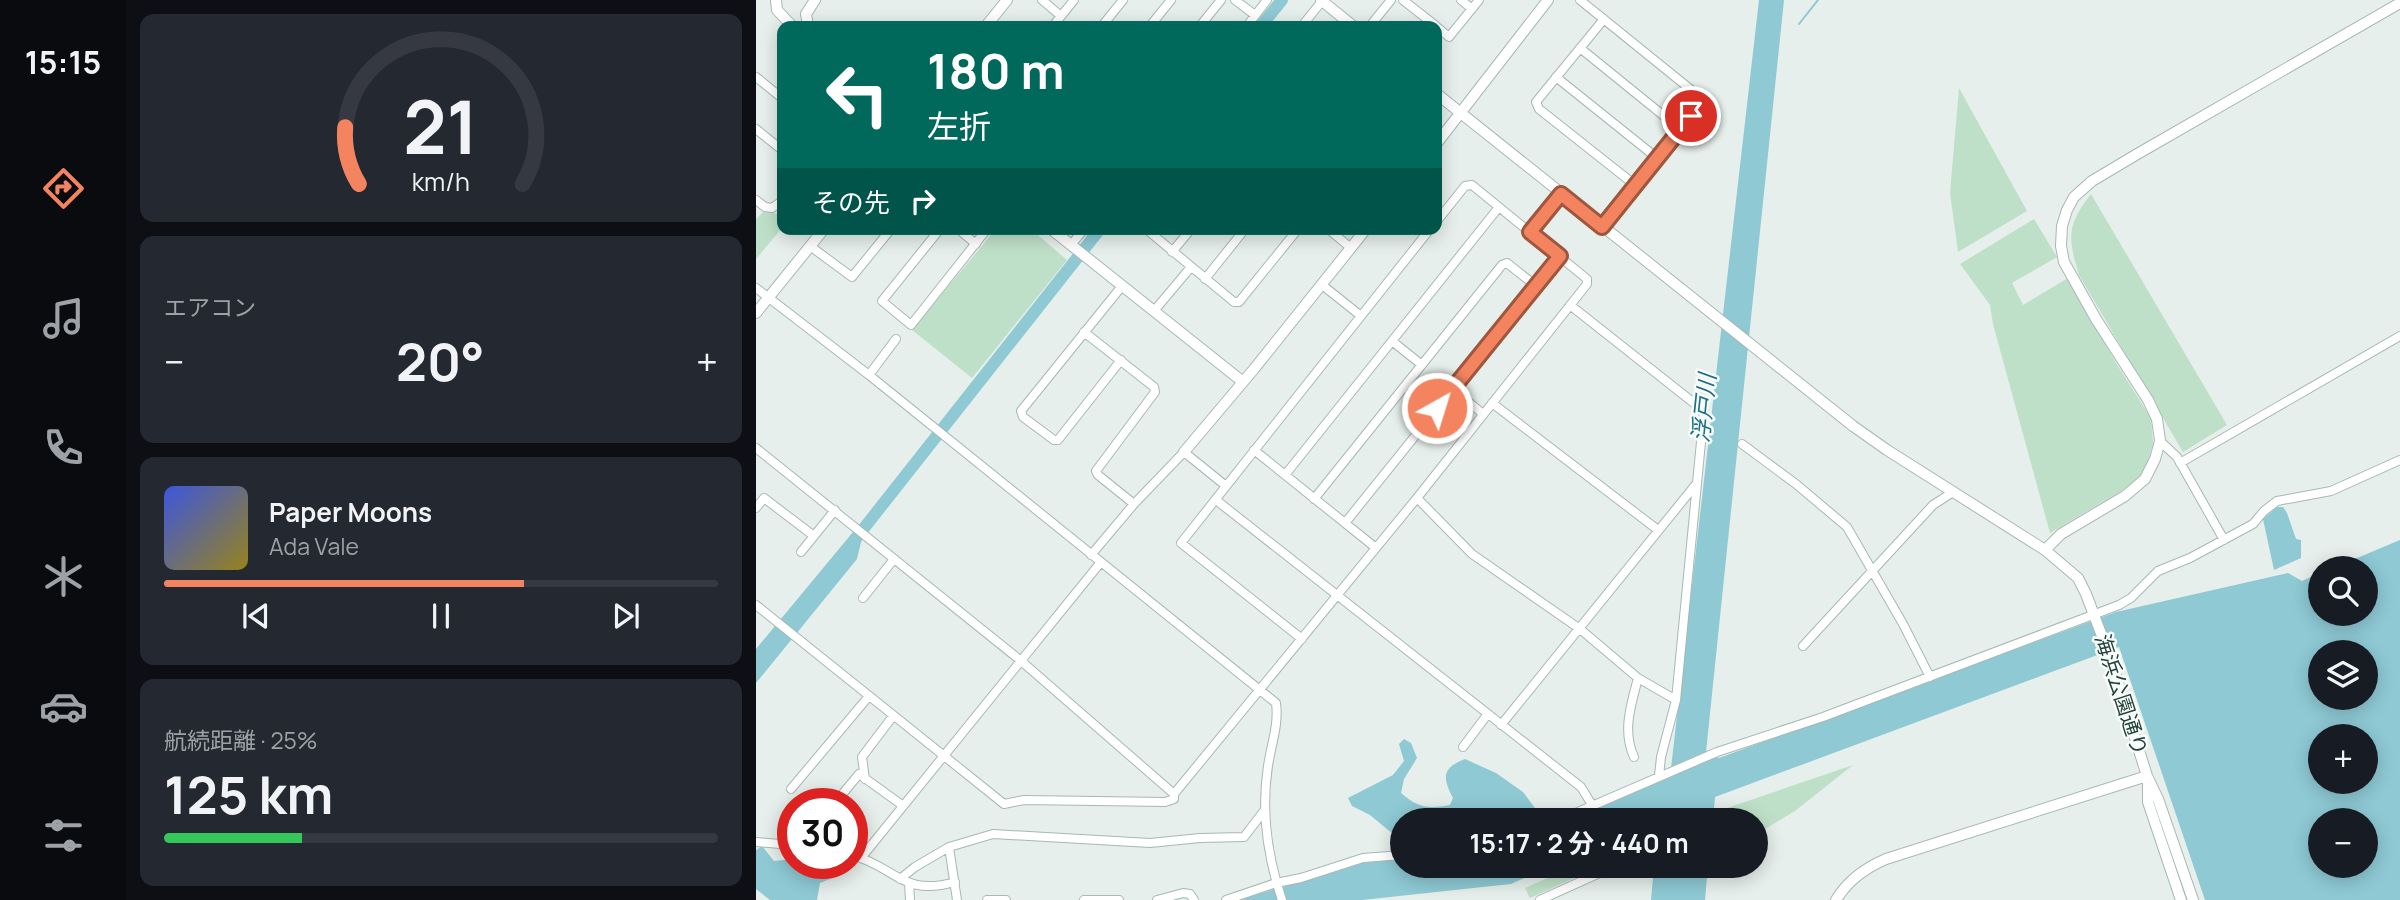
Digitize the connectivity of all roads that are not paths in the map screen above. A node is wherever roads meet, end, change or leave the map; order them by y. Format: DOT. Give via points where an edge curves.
graph roads {
  1 [pos="776,0"];
  2 [pos="815,0"];
  3 [pos="1007,0"];
  4 [pos="1042,0"];
  5 [pos="1074,0"];
  6 [pos="1124,0"];
  7 [pos="1171,0"];
  8 [pos="1221,0"];
  9 [pos="1235,0"];
  10 [pos="1267,0"];
  11 [pos="1391,0"];
  12 [pos="1403,0"];
  13 [pos="1461,0"];
  14 [pos="1479,0"];
  15 [pos="1548,0"];
  16 [pos="1580,0"];
  17 [pos="1322,1"];
  18 [pos="2400,3"];
  19 [pos="1472,9"];
  20 [pos="806,14"];
  21 [pos="1255,15"];
  22 [pos="1061,16"];
  23 [pos="1604,19"];
  24 [pos="786,21"];
  25 [pos="794,21"];
  26 [pos="807,21"];
  27 [pos="990,21"];
  28 [pos="1057,21"];
  29 [pos="1106,21"];
  30 [pos="1154,21"];
  31 [pos="1204,21"];
  32 [pos="1251,21"];
  33 [pos="1306,21"];
  34 [pos="1347,21"];
  35 [pos="1374,21"];
  36 [pos="1429,21"];
  37 [pos="1442,32"];
  38 [pos="1580,48"];
  39 [pos="756,77"];
  40 [pos="1556,77"];
  41 [pos="777,94"];
  42 [pos="1442,97"];
  43 [pos="1461,113"];
  44 [pos="756,129"];
  45 [pos="1680,130"];
  46 [pos="1442,137"];
  47 [pos="777,146"];
  48 [pos="1657,158"];
  49 [pos="1635,185"];
  50 [pos="1561,194"];
  51 [pos="756,200"];
  52 [pos="777,204"];
  53 [pos="1499,207"];
  54 [pos="1442,215"];
  55 [pos="1602,227"];
  56 [pos="1530,232"];
  57 [pos="819,235"];
  58 [pos="886,235"];
  59 [pos="935,235"];
  60 [pos="965,235"];
  61 [pos="983,235"];
  62 [pos="1058,235"];
  63 [pos="1079,235"];
  64 [pos="1153,235"];
  65 [pos="1186,235"];
  66 [pos="1240,235"];
  67 [pos="1293,235"];
  68 [pos="1335,235"];
  69 [pos="1361,235"];
  70 [pos="1425,235"];
  71 [pos="976,244"];
  72 [pos="1071,245"];
  73 [pos="810,246"];
  74 [pos="1351,248"];
  75 [pos="1172,252"];
  76 [pos="1560,256"];
  77 [pos="1191,267"];
  78 [pos="1205,279"];
  79 [pos="1321,284"];
  80 [pos="1122,286"];
  81 [pos="1536,286"];
  82 [pos="756,288"];
  83 [pos="768,298"];
  84 [pos="1570,305"];
  85 [pos="1154,311"];
  86 [pos="756,313"];
  87 [pos="1361,316"];
  88 [pos="1084,332"];
  89 [pos="2400,336"];
  90 [pos="896,339"];
  91 [pos="1392,341"];
  92 [pos="1121,360"];
  93 [pos="1422,365"];
  94 [pos="869,375"];
  95 [pos="1243,382"];
  96 [pos="1453,389"];
  97 [pos="1492,403"];
  98 [pos="1483,414"];
  99 [pos="2160,440"];
  100 [pos="1742,444"];
  101 [pos="756,448"];
  102 [pos="1254,450"];
  103 [pos="1184,452"];
  104 [pos="2400,460"];
  105 [pos="2180,463"];
  106 [pos="1284,475"];
  107 [pos="1697,483"];
  108 [pos="1226,486"];
  109 [pos="1953,492"];
  110 [pos="1418,498"];
  111 [pos="1216,499"];
  112 [pos="1314,499"];
  113 [pos="1134,504"];
  114 [pos="756,508"];
  115 [pos="835,510"];
  116 [pos="1345,523"];
  117 [pos="1658,530"];
  118 [pos="814,536"];
  119 [pos="2224,540"];
  120 [pos="1376,548"];
  121 [pos="2045,550"];
  122 [pos="801,552"];
  123 [pos="1091,555"];
  124 [pos="894,559"];
  125 [pos="1101,562"];
  126 [pos="1871,572"];
  127 [pos="1337,596"];
  128 [pos="863,598"];
  129 [pos="756,606"];
  130 [pos="2094,613"];
  131 [pos="1580,629"];
  132 [pos="1302,639"];
  133 [pos="1803,646"];
  134 [pos="1020,660"];
  135 [pos="1930,677"];
  136 [pos="1638,678"];
  137 [pos="1261,691"];
  138 [pos="869,696"];
  139 [pos="1676,700"];
  140 [pos="1487,715"];
  141 [pos="893,716"];
  142 [pos="1501,725"];
  143 [pos="1463,747"];
  144 [pos="943,755"];
  145 [pos="1634,757"];
  146 [pos="1659,776"];
  147 [pos="2147,776"];
  148 [pos="865,779"];
  149 [pos="792,788"];
  150 [pos="847,788"];
  151 [pos="1174,794"];
  152 [pos="902,805"];
  153 [pos="1592,805"];
  154 [pos="1585,808"];
  155 [pos="1264,811"];
  156 [pos="756,842"];
  157 [pos="868,843"];
  158 [pos="777,844"];
  159 [pos="948,848"];
  160 [pos="1390,856"];
  161 [pos="868,863"];
  162 [pos="1589,878"];
  163 [pos="900,879"];
  164 [pos="955,882"];
  165 [pos="909,883"];
  166 [pos="1276,883"];
  167 [pos="910,900"];
  168 [pos="957,900"];
  169 [pos="987,900"];
  170 [pos="1006,900"];
  171 [pos="1084,900"];
  172 [pos="1119,900"];
  173 [pos="1157,900"];
  174 [pos="1194,900"];
  175 [pos="1226,900"];
  176 [pos="1282,900"];
  177 [pos="1540,900"];
  178 [pos="1836,900"];
  179 [pos="2181,900"];
  180 [pos="2193,900"];
  1 -- 24 [label="street" via="777,10"];
  2 -- 20 [label="street"];
  3 -- 27 [label="street"];
  4 -- 22 [label="street"];
  5 -- 22 [label="street"];
  6 -- 29 [label="street"];
  7 -- 30 [label="street"];
  8 -- 31 [label="street"];
  9 -- 21 [label="street"];
  10 -- 21 [label="street"];
  11 -- 35 [label="street"];
  12 -- 36 [label="street"];
  13 -- 19 [label="street"];
  14 -- 19 [label="street"];
  15 -- 43 [label="street"];
  16 -- 23 [label="street"];
  17 -- 33 [label="street"];
  17 -- 34 [label="street"];
  18 -- 99 [label="street" via="2092,181 2074,197 2067,210 2061,247 2064,262 2148,400"];
  19 -- 37 [label="street" via="1448,37"];
  20 -- 25 [label="street"];
  20 -- 26 [label="street"];
  21 -- 32 [label="street"];
  22 -- 28 [label="street"];
  23 -- 38 [label="street"];
  23 -- 45 [label="street" via="1700,97 1702,102"];
  38 -- 40 [label="street"];
  38 -- 45 [label="street"];
  39 -- 41 [label="street"];
  40 -- 48 [label="street"];
  40 -- 49 [label="street" via="1536,102 1539,109"];
  42 -- 43 [label="street, 海浜公園通り"];
  43 -- 46 [label="street"];
  43 -- 50 [label="street, 海浜公園通り"];
  44 -- 47 [label="street"];
  45 -- 48 [label="street"];
  48 -- 49 [label="street"];
  49 -- 55 [label="street"];
  50 -- 55 [label="street, 海浜公園通り"];
  50 -- 56 [label="street"];
  51 -- 52 [label="street" via="765,207"];
  53 -- 54 [label="street" via="1472,186 1465,186"];
  53 -- 56 [label="street"];
  53 -- 91 [label="street"];
  55 -- 109 [label="street, 海浜公園通り" via="1853,426"];
  56 -- 76 [label="street"];
  57 -- 73 [label="street"];
  58 -- 73 [label="street" via="852,277"];
  59 -- 71 [label="street" via="882,301 911,325"];
  60 -- 71 [label="street"];
  61 -- 71 [label="street"];
  62 -- 72 [label="street"];
  63 -- 72 [label="street"];
  64 -- 75 [label="street"];
  65 -- 75 [label="street"];
  66 -- 78 [label="street"];
  67 -- 78 [label="street" via="1239,302"];
  68 -- 74 [label="street"];
  69 -- 74 [label="street"];
  70 -- 87 [label="street"];
  72 -- 80 [label="street"];
  73 -- 83 [label="street"];
  74 -- 79 [label="street"];
  75 -- 77 [label="street"];
  76 -- 81 [label="street"];
  76 -- 84 [label="street" via="1587,279"];
  77 -- 78 [label="street"];
  77 -- 85 [label="street"];
  79 -- 87 [label="street"];
  79 -- 95 [label="street"];
  80 -- 85 [label="street"];
  80 -- 88 [label="street"];
  81 -- 93 [label="street" via="1507,263 1503,265"];
  81 -- 96 [label="street"];
  82 -- 83 [label="street"];
  83 -- 86 [label="street"];
  83 -- 94 [label="street"];
  84 -- 97 [label="street"];
  84 -- 107 [label="street" via="1704,411"];
  85 -- 95 [label="street"];
  87 -- 102 [label="street"];
  88 -- 92 [label="street"];
  88 -- 92 [label="street" via="1021,411 1023,417 1058,440"];
  89 -- 105 [label="street"];
  90 -- 94 [label="street"];
  91 -- 93 [label="street"];
  91 -- 106 [label="street"];
  92 -- 113 [label="street" via="1155,392 1096,471"];
  93 -- 112 [label="street"];
  94 -- 123 [label="street"];
  95 -- 103 [label="street"];
  96 -- 98 [label="street"];
  96 -- 116 [label="street"];
  97 -- 98 [label="street"];
  97 -- 117 [label="street"];
  98 -- 110 [label="street"];
  99 -- 105 [label="street"];
  99 -- 121 [label="street" via="2146,479 2061,534"];
  100 -- 126 [label="street" via="1847,527"];
  101 -- 115 [label="street"];
  102 -- 106 [label="street"];
  102 -- 108 [label="street"];
  103 -- 108 [label="street"];
  103 -- 113 [label="street"];
  104 -- 119 [label="street" via="2331,491 2277,502 2253,524"];
  105 -- 119 [label="street"];
  106 -- 112 [label="street"];
  107 -- 117 [label="street"];
  107 -- 139 [label="street"];
  108 -- 111 [label="street"];
  109 -- 121 [label="street, 海浜公園通り"];
  109 -- 126 [label="street" via="1933,505"];
  110 -- 120 [label="street"];
  110 -- 131 [label="street" via="1472,554"];
  111 -- 127 [label="street"];
  111 -- 132 [label="street" via="1181,543"];
  112 -- 116 [label="street"];
  113 -- 123 [label="street"];
  114 -- 118 [label="street" via="764,498"];
  115 -- 118 [label="street"];
  115 -- 124 [label="street"];
  116 -- 120 [label="street"];
  117 -- 131 [label="street"];
  118 -- 122 [label="street"];
  119 -- 130 [label="street" via="2158,571 2131,598"];
  120 -- 127 [label="street"];
  121 -- 130 [label="street, 海浜公園通り" via="2078,578"];
  123 -- 125 [label="street"];
  124 -- 128 [label="street"];
  124 -- 134 [label="street"];
  125 -- 134 [label="street"];
  125 -- 137 [label="street"];
  126 -- 133 [label="street"];
  126 -- 135 [label="street"];
  127 -- 132 [label="street"];
  127 -- 140 [label="street"];
  129 -- 138 [label="street"];
  130 -- 135 [label="street"];
  130 -- 147 [label="street, 海浜公園通り"];
  131 -- 136 [label="street"];
  131 -- 142 [label="street"];
  132 -- 137 [label="street"];
  134 -- 144 [label="street"];
  134 -- 151 [label="street"];
  135 -- 146 [label="street"];
  136 -- 139 [label="street"];
  136 -- 145 [label="street" via="1627,736"];
  137 -- 151 [label="street"];
  137 -- 155 [label="street" via="1276,703 1278,716"];
  138 -- 141 [label="street"];
  138 -- 149 [label="street"];
  139 -- 146 [label="street"];
  140 -- 142 [label="street"];
  140 -- 143 [label="street"];
  141 -- 144 [label="street"];
  141 -- 148 [label="street" via="862,757"];
  142 -- 153 [label="street" via="1581,788"];
  144 -- 151 [label="street" via="1004,804 1035,800 1165,802 1174,799"];
  144 -- 152 [label="street"];
  146 -- 153 [label="street"];
  147 -- 178 [label="street" via="1886,859 1856,876"];
  147 -- 179 [label="street, 海浜公園通り" via="2148,802"];
  147 -- 180 [label="street, 海浜公園通り"];
  148 -- 150 [label="street" via="859,774"];
  148 -- 152 [label="street"];
  152 -- 157 [label="street"];
  153 -- 154 [label="street"];
  155 -- 159 [label="street" via="1244,837 1150,843 993,834"];
  155 -- 166 [label="street"];
  156 -- 158 [label="street"];
  159 -- 163 [label="street"];
  159 -- 164 [label="street"];
  160 -- 166 [label="street"];
  161 -- 163 [label="street"];
  162 -- 177 [label="street"];
  163 -- 165 [label="street"];
  164 -- 165 [label="street" via="936,887"];
  164 -- 168 [label="street"];
  165 -- 167 [label="street"];
  166 -- 175 [label="street"];
  166 -- 176 [label="street"];
  169 -- 170 [label="street"];
  171 -- 172 [label="street"];
  173 -- 174 [label="street" via="1183,893"];
}
